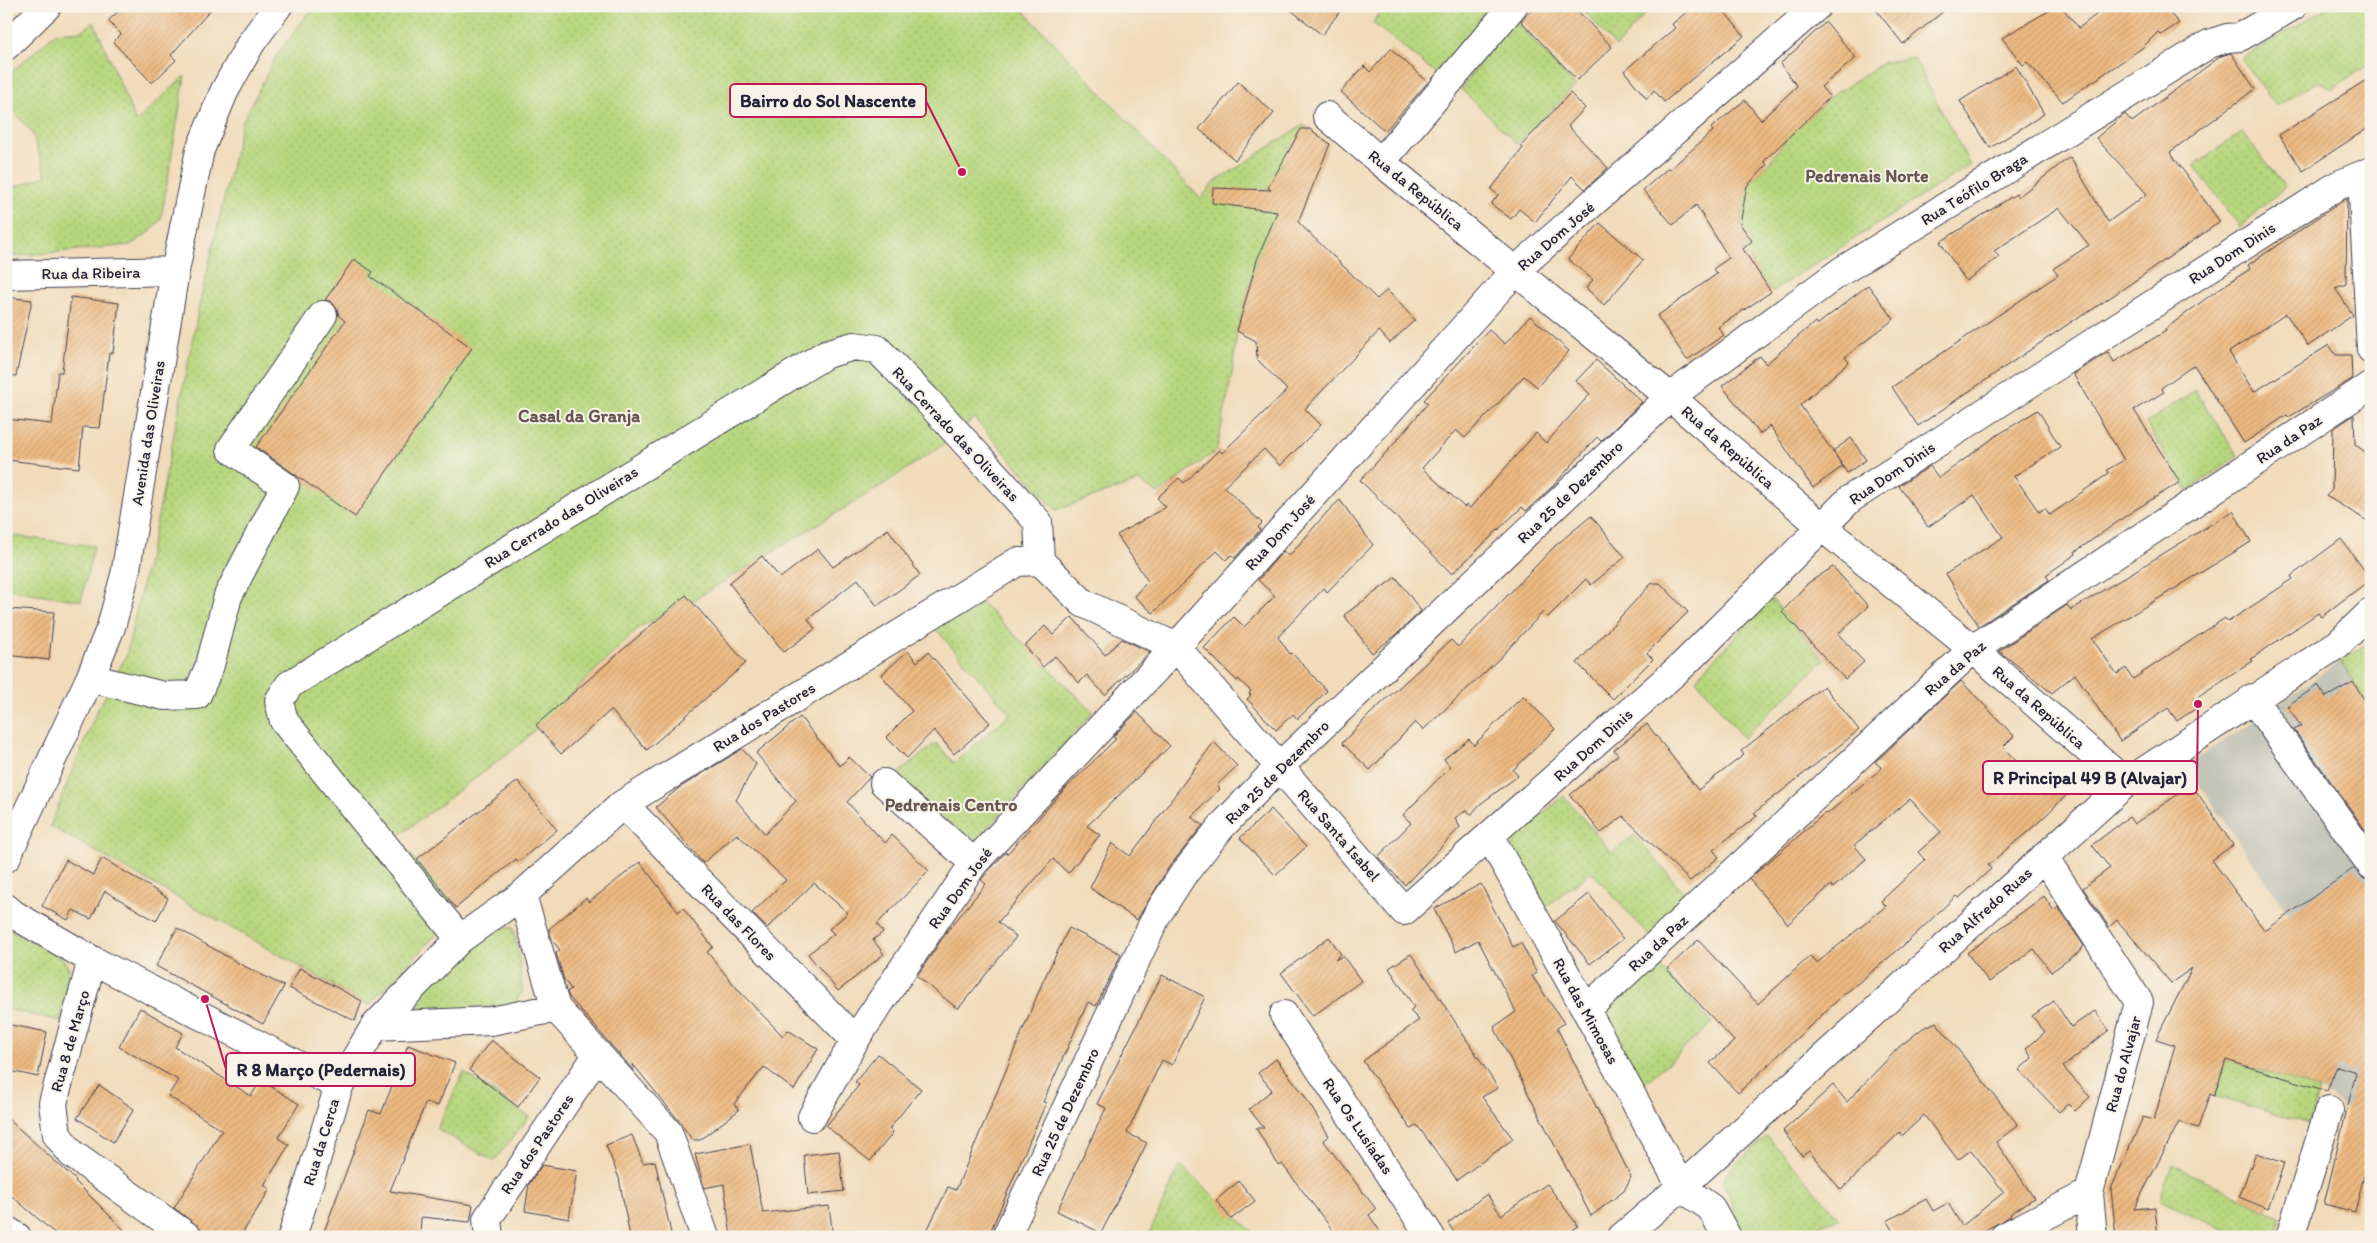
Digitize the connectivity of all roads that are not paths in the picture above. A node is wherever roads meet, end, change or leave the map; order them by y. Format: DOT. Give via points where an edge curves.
graph roads {
  1 [pos="47,6"];
  2 [pos="278,6"];
  3 [pos="1513,6"];
  4 [pos="1818,6"];
  5 [pos="2293,6"];
  6 [pos="6,46"];
  7 [pos="1327,116"];
  8 [pos="1381,162"];
  9 [pos="2366,173"];
  10 [pos="1516,270"];
  11 [pos="175,271"];
  12 [pos="6,275"];
  13 [pos="323,315"];
  14 [pos="2371,349"];
  15 [pos="2371,385"];
  16 [pos="1670,397"];
  17 [pos="1822,527"];
  18 [pos="1040,561"];
  19 [pos="2371,612"];
  20 [pos="1176,648"];
  21 [pos="1973,649"];
  22 [pos="90,678"];
  23 [pos="2252,698"];
  24 [pos="1280,766"];
  25 [pos="884,783"];
  26 [pos="2126,783"];
  27 [pos="623,804"];
  28 [pos="1490,837"];
  29 [pos="2044,857"];
  30 [pos="6,858"];
  31 [pos="974,863"];
  32 [pos="2371,865"];
  33 [pos="522,896"];
  34 [pos="6,908"];
  35 [pos="1404,910"];
  36 [pos="460,939"];
  37 [pos="92,960"];
  38 [pos="556,1008"];
  39 [pos="1586,1010"];
  40 [pos="1284,1015"];
  41 [pos="375,1026"];
  42 [pos="855,1040"];
  43 [pos="598,1054"];
  44 [pos="339,1086"];
  45 [pos="2329,1110"];
  46 [pos="812,1117"];
  47 [pos="1681,1187"];
  48 [pos="2089,1193"];
  49 [pos="6,1230"];
  50 [pos="17,1237"];
  51 [pos="188,1237"];
  52 [pos="292,1237"];
  53 [pos="489,1237"];
  54 [pos="705,1237"];
  55 [pos="1006,1237"];
  56 [pos="1431,1237"];
  57 [pos="1622,1237"];
  58 [pos="1727,1237"];
  59 [pos="2004,1237"];
  60 [pos="2093,1237"];
  61 [pos="2290,1237"];
  1 -- 6 [label="street"];
  2 -- 11 [label="street, Avenida das Oliveiras" via="251,44 224,92 200,150"];
  3 -- 8 [label="street"];
  4 -- 10 [label="street, Rua Dom José"];
  5 -- 16 [label="street, Rua Teófilo Braga" via="2240,37 2209,44 1840,272"];
  7 -- 8 [label="street, Rua da República"];
  8 -- 10 [label="street, Rua da República"];
  9 -- 14 [label="street"];
  9 -- 17 [label="street, Rua Dom Dinis" via="2338,185 1850,499"];
  10 -- 16 [label="street, Rua da República"];
  10 -- 20 [label="street, Rua Dom José"];
  11 -- 12 [label="street, Rua da Ribeira"];
  11 -- 22 [label="street, Avenida das Oliveiras" via="125,574 111,627"];
  13 -- 22 [label="street" via="231,449 285,486 228,596 210,665 197,695 164,696"];
  15 -- 21 [label="street, Rua da Paz"];
  16 -- 17 [label="street, Rua da República"];
  16 -- 24 [label="street, Rua 25 de Dezembro"];
  17 -- 21 [label="street, Rua da República"];
  17 -- 28 [label="street, Rua Dom Dinis" via="1776,565 1684,664"];
  18 -- 20 [label="street" via="1083,602"];
  18 -- 27 [label="street, Rua dos Pastores" via="1017,562"];
  18 -- 36 [label="street, Rua Cerrado das Oliveiras" via="1038,522 877,349 854,346 826,354 289,685 279,701 284,721"];
  19 -- 23 [label="street, Rua Alfredo Ruas" via="2338,644"];
  20 -- 24 [label="street, Rua Santa Isabel"];
  20 -- 31 [label="street, Rua Dom José"];
  21 -- 26 [label="street, Rua da República"];
  21 -- 39 [label="street, Rua da Paz"];
  22 -- 30 [label="street, Avenida das Oliveiras"];
  23 -- 26 [label="street, Rua Alfredo Ruas"];
  23 -- 32 [label="street"];
  24 -- 35 [label="street, Rua Santa Isabel"];
  24 -- 55 [label="street, Rua 25 de Dezembro" via="1222,826 1182,876 1157,915"];
  25 -- 31 [label="street"];
  26 -- 29 [label="street, Rua Alfredo Ruas"];
  27 -- 33 [label="street, Rua dos Pastores"];
  27 -- 42 [label="street, Rua das Flores"];
  28 -- 35 [label="street, Rua Dom Dinis"];
  28 -- 39 [label="street, Rua das Mimosas"];
  29 -- 47 [label="street, Rua Alfredo Ruas"];
  29 -- 48 [label="street, Rua do Alvajar" via="2139,1002"];
  31 -- 42 [label="street, Rua Dom José"];
  33 -- 36 [label="street, Rua da Cerca"];
  33 -- 38 [label="street"];
  34 -- 37 [label="street"];
  36 -- 41 [label="street, Rua da Cerca"];
  37 -- 44 [label="street"];
  37 -- 51 [label="street, Rua 8 de Março" via="53,1103 57,1135 72,1154"];
  38 -- 41 [label="street" via="491,1021"];
  38 -- 43 [label="street"];
  39 -- 47 [label="street, Rua das Mimosas"];
  40 -- 56 [label="street, Rua Os Lusíadas"];
  41 -- 44 [label="street, Rua da Cerca"];
  42 -- 46 [label="street, Rua Dom José"];
  43 -- 53 [label="street, Rua dos Pastores" via="487,1219"];
  43 -- 54 [label="street" via="668,1132"];
  44 -- 52 [label="street, Rua da Cerca"];
  45 -- 61 [label="street"];
  47 -- 57 [label="street, Rua Alfredo Ruas"];
  47 -- 58 [label="street" via="1712,1208"];
  48 -- 59 [label="street"];
  48 -- 60 [label="street, Rua do Alvajar"];
  49 -- 50 [label="street"];
}
